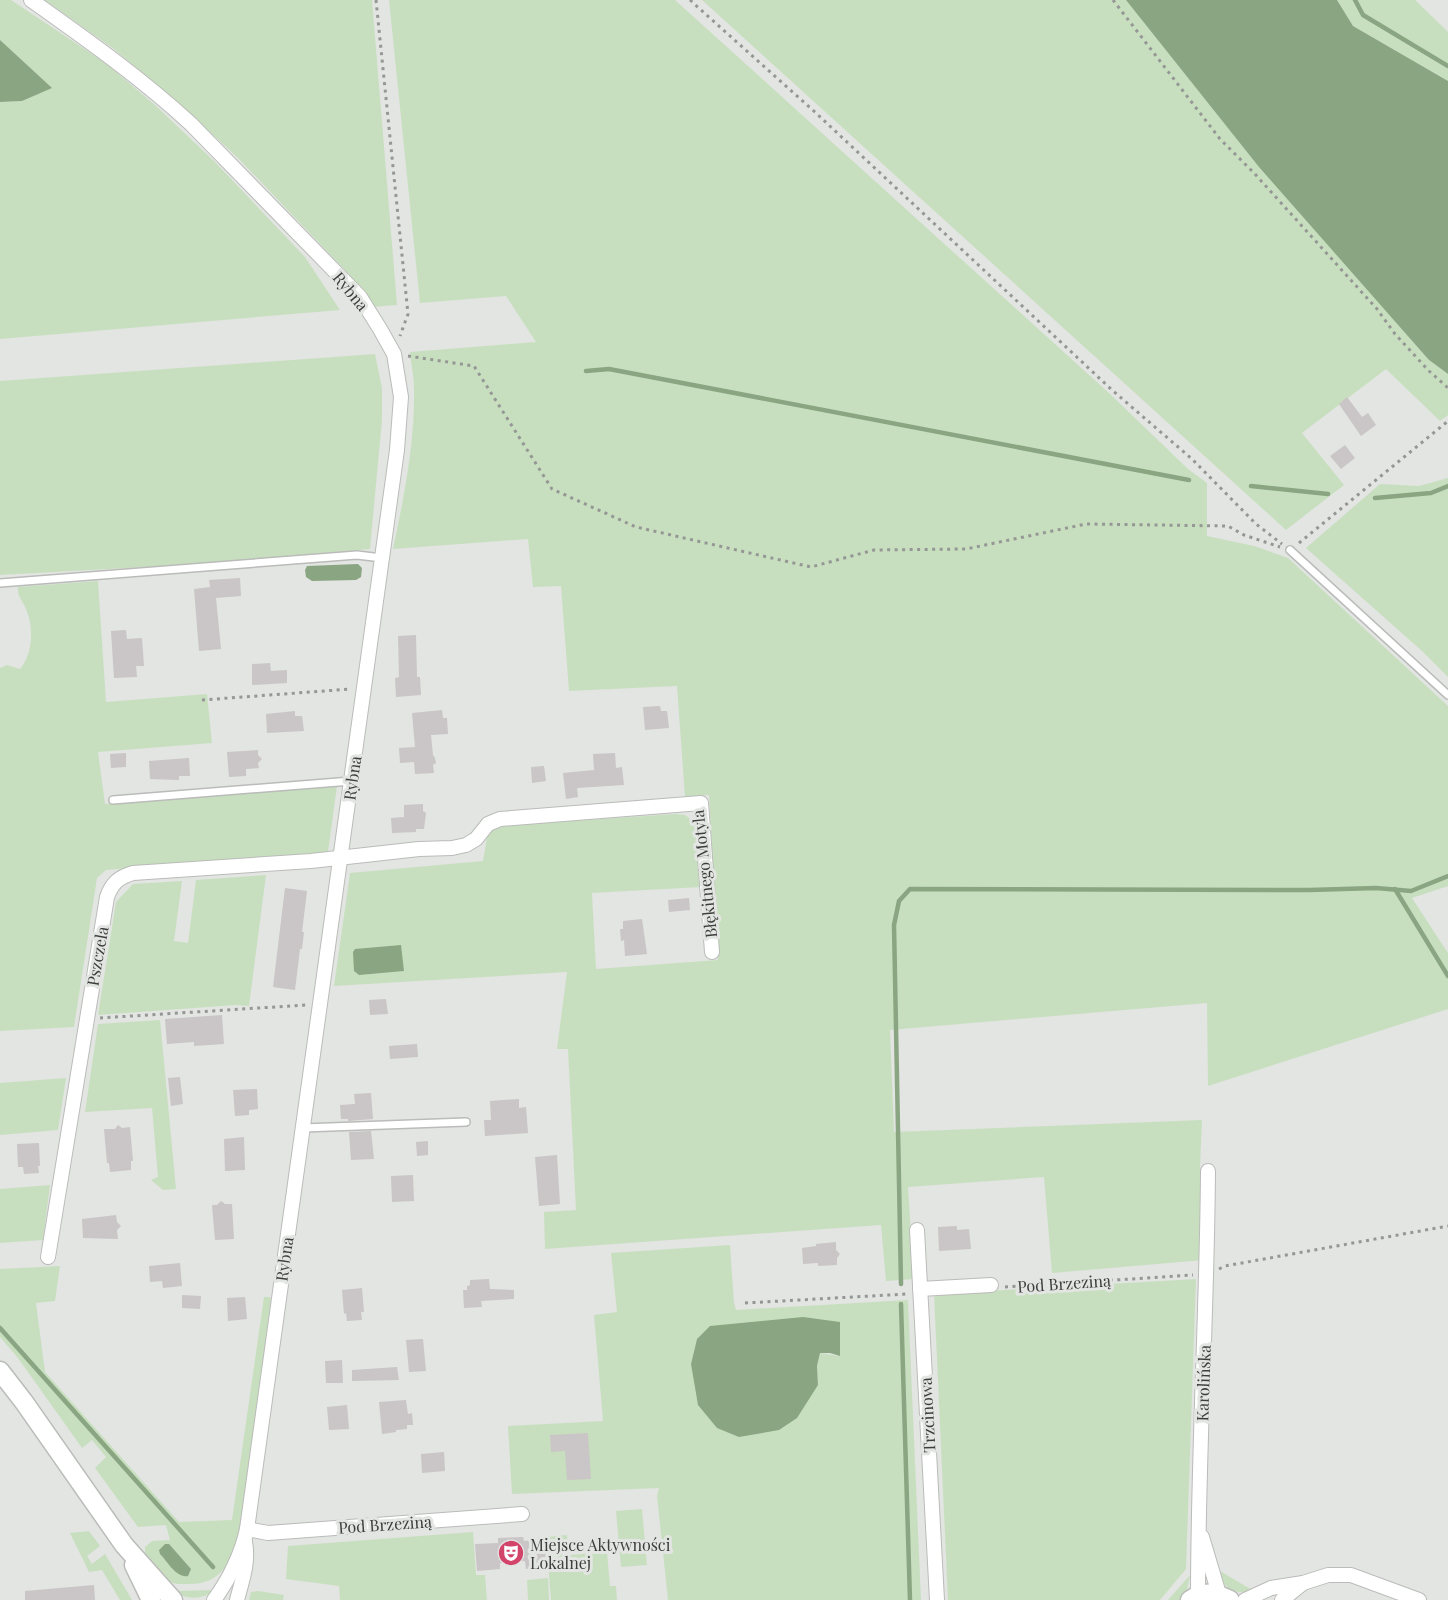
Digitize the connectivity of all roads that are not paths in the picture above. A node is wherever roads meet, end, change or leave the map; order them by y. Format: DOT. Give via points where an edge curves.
graph roads {
  1 [pos="30,0"];
  2 [pos="1290,550"];
  3 [pos="382,558"];
  4 [pos="0,583"];
  5 [pos="1448,695"];
  6 [pos="351,781"];
  7 [pos="113,800"];
  8 [pos="582,813"];
  9 [pos="341,858"];
  10 [pos="712,952"];
  11 [pos="466,1122"];
  12 [pos="303,1128"];
  13 [pos="1208,1171"];
  14 [pos="917,1230"];
  15 [pos="48,1257"];
  16 [pos="991,1285"];
  17 [pos="920,1291"];
  18 [pos="0,1371"];
  19 [pos="522,1514"];
  20 [pos="1198,1520"];
  21 [pos="246,1534"];
  22 [pos="124,1545"];
  23 [pos="1303,1583"];
  24 [pos="1224,1597"];
  25 [pos="1194,1598"];
  26 [pos="151,1600"];
  27 [pos="173,1600"];
  28 [pos="214,1600"];
  29 [pos="237,1600"];
  30 [pos="937,1600"];
  31 [pos="1245,1600"];
  32 [pos="1282,1600"];
  33 [pos="1419,1600"];
  1 -- 3 [label="street, Rybna" via="166,101 360,297 394,354 401,397"];
  2 -- 5 [label="lane"];
  3 -- 4 [label="lane" via="357,555"];
  3 -- 6 [label="street, Rybna"];
  6 -- 7 [label="lane"];
  6 -- 9 [label="street, Rybna"];
  8 -- 9 [label="street, Pszczela" via="500,819 488,824 476,839 452,848"];
  8 -- 10 [label="street, Błękitnego Motyla" via="701,803"];
  9 -- 12 [label="street, Rybna"];
  9 -- 15 [label="street, Pszczela" via="133,873 113,883 107,897"];
  11 -- 12 [label="lane"];
  12 -- 21 [label="street, Rybna"];
  13 -- 20 [label="street, Karolińska"];
  14 -- 17 [label="street, Trzcinowa"];
  16 -- 17 [label="street"];
  17 -- 30 [label="street, Trzcinowa"];
  18 -- 22 [label="street"];
  19 -- 21 [label="street, Pod Brzeziną"];
  20 -- 24 [label="street"];
  20 -- 25 [label="street, Karolińska"];
  21 -- 28 [label="street, Rybna"];
  21 -- 29 [label="street, Rybna" via="246,1561"];
  22 -- 26 [label="street"];
  22 -- 27 [label="street"];
  23 -- 31 [label="street" via="1271,1588"];
  23 -- 32 [label="street"];
  23 -- 33 [label="street" via="1328,1575 1351,1575"];
  24 -- 25 [label="street" via="1213,1593"];
}
